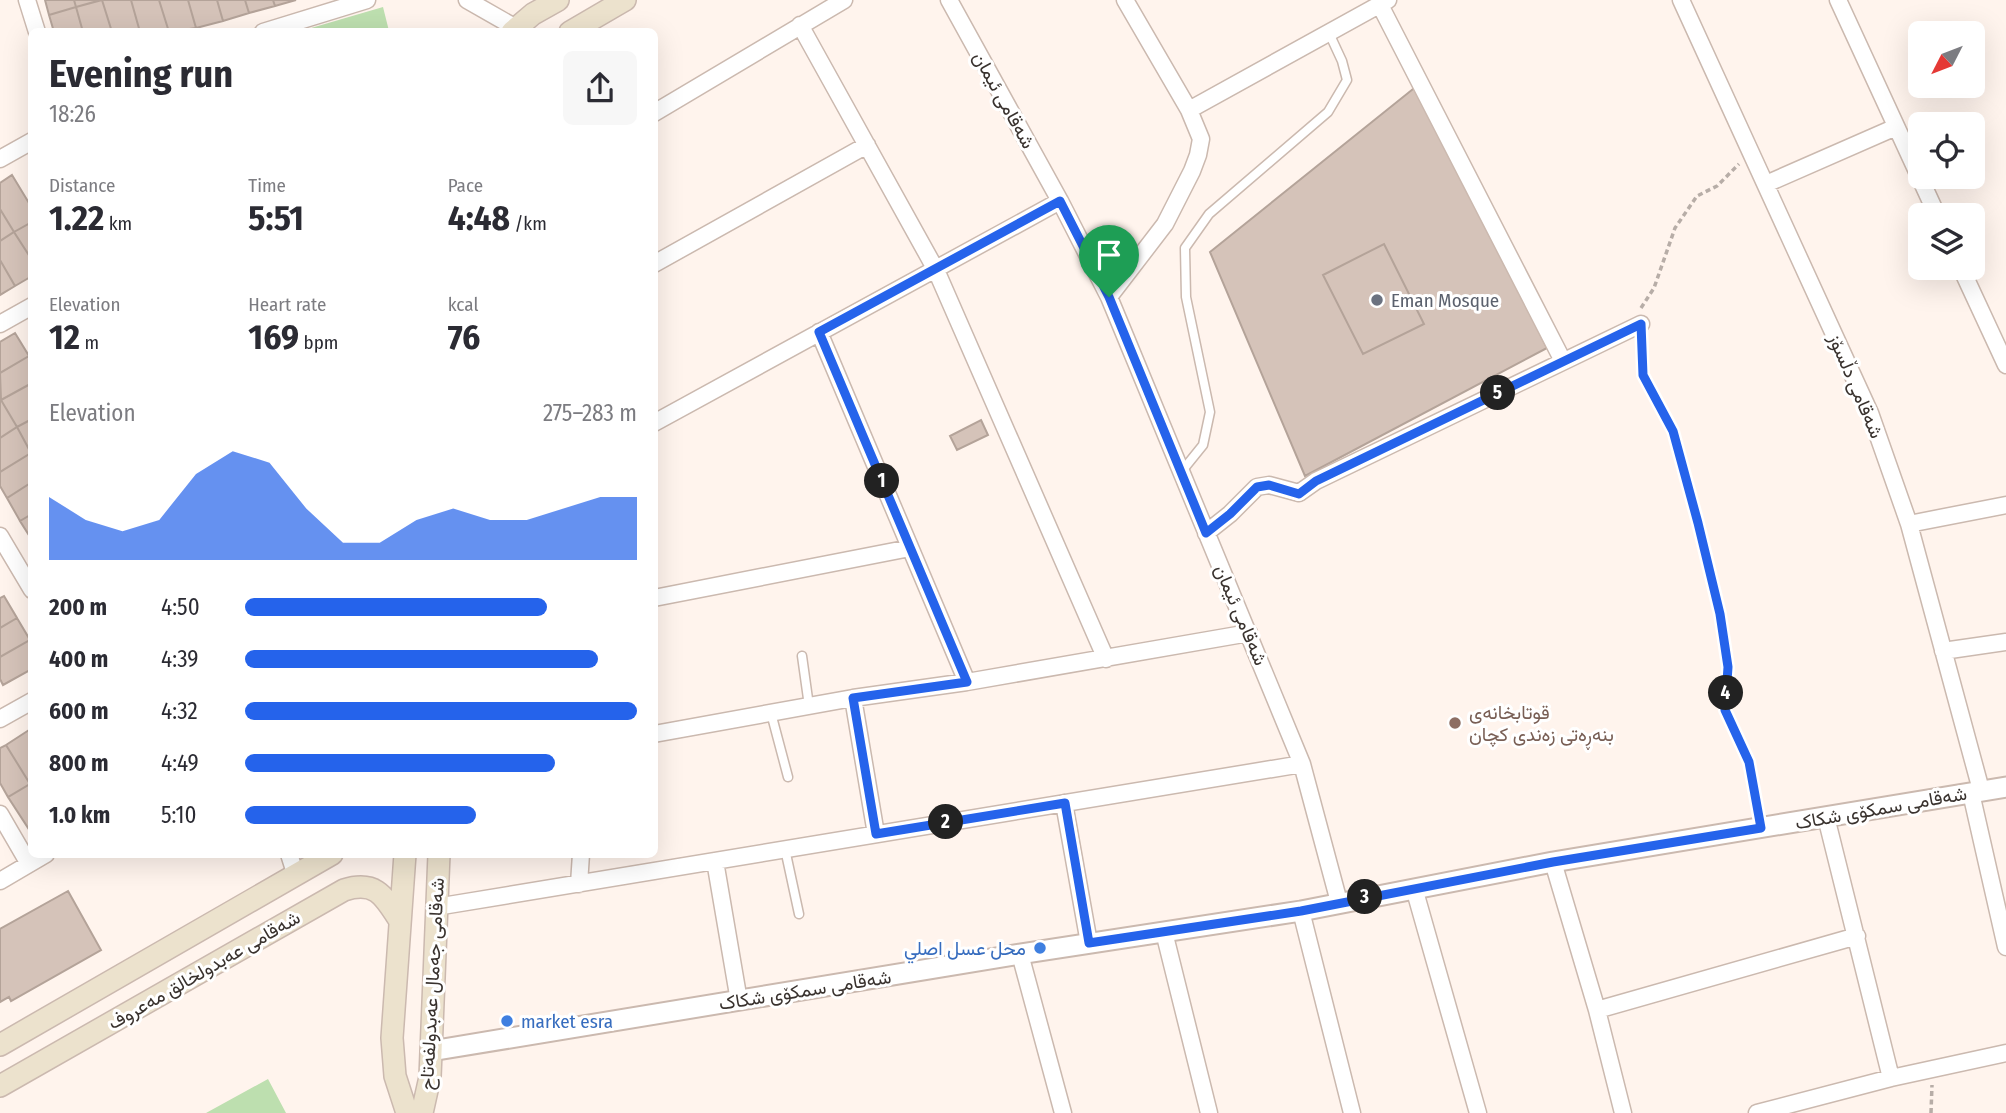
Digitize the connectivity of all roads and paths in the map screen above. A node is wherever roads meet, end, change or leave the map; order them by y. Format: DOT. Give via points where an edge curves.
graph roads {
  1 [pos="27,0"];
  2 [pos="367,0"];
  3 [pos="467,0"];
  4 [pos="558,0"];
  5 [pos="625,0"];
  6 [pos="844,0"];
  7 [pos="949,0"];
  8 [pos="1681,0"];
  9 [pos="1838,0"];
  10 [pos="1126,1"];
  11 [pos="1384,2"];
  12 [pos="318,7"];
  13 [pos="800,25"];
  14 [pos="36,28"];
  15 [pos="272,28"];
  16 [pos="511,28"];
  17 [pos="516,28"];
  18 [pos="577,28"];
  19 [pos="1329,33"];
  20 [pos="1189,110"];
  21 [pos="658,111"];
  22 [pos="1896,127"];
  23 [pos="28,143"];
  24 [pos="867,145"];
  25 [pos="1751,153"];
  26 [pos="0,159"];
  27 [pos="1766,184"];
  28 [pos="1060,201"];
  29 [pos="1931,203"];
  30 [pos="658,262"];
  31 [pos="936,270"];
  32 [pos="1967,280"];
  33 [pos="1109,297"];
  34 [pos="28,310"];
  35 [pos="0,324"];
  36 [pos="1641,324"];
  37 [pos="819,332"];
  38 [pos="1563,361"];
  39 [pos="2006,365"];
  40 [pos="658,421"];
  41 [pos="1180,473"];
  42 [pos="2006,505"];
  43 [pos="1909,524"];
  44 [pos="1206,533"];
  45 [pos="0,536"];
  46 [pos="910,548"];
  47 [pos="28,583"];
  48 [pos="658,597"];
  49 [pos="1249,633"];
  50 [pos="2006,642"];
  51 [pos="1943,651"];
  52 [pos="802,656"];
  53 [pos="1106,659"];
  54 [pos="967,682"];
  55 [pos="853,698"];
  56 [pos="28,703"];
  57 [pos="809,706"];
  58 [pos="771,713"];
  59 [pos="0,719"];
  60 [pos="658,733"];
  61 [pos="1302,764"];
  62 [pos="788,777"];
  63 [pos="2006,787"];
  64 [pos="1976,792"];
  65 [pos="1065,803"];
  66 [pos="0,814"];
  67 [pos="1826,817"];
  68 [pos="1761,828"];
  69 [pos="876,834"];
  70 [pos="785,849"];
  71 [pos="39,858"];
  72 [pos="290,858"];
  73 [pos="325,858"];
  74 [pos="405,858"];
  75 [pos="439,858"];
  76 [pos="581,858"];
  77 [pos="715,861"];
  78 [pos="1553,862"];
  79 [pos="29,864"];
  80 [pos="296,876"];
  81 [pos="0,880"];
  82 [pos="579,884"];
  83 [pos="1414,888"];
  84 [pos="1339,902"];
  85 [pos="436,907"];
  86 [pos="1301,911"];
  87 [pos="799,914"];
  88 [pos="400,921"];
  89 [pos="1164,932"];
  90 [pos="1857,936"];
  91 [pos="1089,943"];
  92 [pos="2006,947"];
  93 [pos="1020,954"];
  94 [pos="738,1001"];
  95 [pos="1597,1010"];
  96 [pos="0,1045"];
  97 [pos="431,1051"];
  98 [pos="2006,1053"];
  99 [pos="1933,1069"];
  100 [pos="1891,1078"];
  101 [pos="0,1086"];
  102 [pos="407,1113"];
  103 [pos="422,1113"];
  104 [pos="1063,1113"];
  105 [pos="1209,1113"];
  106 [pos="1352,1113"];
  107 [pos="1478,1113"];
  108 [pos="1623,1113"];
  109 [pos="1758,1113"];
  110 [pos="1931,1113"];
  1 -- 14 [label="street"];
  2 -- 12 [label="street"];
  3 -- 16 [label="street"];
  4 -- 17 [label="main road"];
  5 -- 18 [label="main road"];
  6 -- 13 [label="street"];
  7 -- 28 [label="street, شەقامی ئیمان"];
  8 -- 25 [label="street, شەقامی دڵسۆز"];
  9 -- 22 [label="street"];
  10 -- 20 [label="street"];
  11 -- 19 [label="street"];
  11 -- 38 [label="street"];
  12 -- 15 [label="street"];
  13 -- 21 [label="street"];
  13 -- 24 [label="street"];
  19 -- 20 [label="street"];
  19 -- 41 [label="lane" via="1347,80 1328,112 1209,214 1185,248 1186,297 1210,411 1203,445"];
  20 -- 33 [label="street" via="1201,139 1192,171 1165,224"];
  22 -- 27 [label="street"];
  22 -- 29 [label="street"];
  23 -- 26 [label="street"];
  24 -- 30 [label="street"];
  24 -- 31 [label="street"];
  25 -- 27 [label="street, شەقامی دڵسۆز"];
  25 -- 36 [label="path" via="1717,186 1697,196 1675,228 1654,288 1641,307"];
  27 -- 43 [label="street, شەقامی دڵسۆز" via="1870,413"];
  28 -- 31 [label="street"];
  28 -- 33 [label="street, شەقامی ئیمان"];
  31 -- 37 [label="street"];
  31 -- 53 [label="street"];
  32 -- 39 [label="street"];
  33 -- 41 [label="street, شەقامی ئیمان"];
  34 -- 35 [label="street"];
  36 -- 38 [label="street"];
  36 -- 68 [label="path" via="1643,375 1673,431 1698,523 1728,667 1725,710 1749,762"];
  37 -- 40 [label="street"];
  37 -- 46 [label="street"];
  38 -- 44 [label="street" via="1316,481 1299,494 1269,485 1257,487"];
  41 -- 44 [label="street, شەقامی ئیمان"];
  42 -- 43 [label="street"];
  43 -- 51 [label="street, شەقامی دڵسۆز"];
  44 -- 49 [label="street, شەقامی ئیمان"];
  45 -- 47 [label="street"];
  46 -- 48 [label="street"];
  46 -- 54 [label="street"];
  49 -- 53 [label="street"];
  49 -- 61 [label="street, شەقامی ئیمان"];
  50 -- 51 [label="street"];
  51 -- 64 [label="street, شەقامی دڵسۆز"];
  52 -- 57 [label="lane"];
  53 -- 54 [label="street"];
  54 -- 55 [label="street"];
  55 -- 57 [label="street"];
  55 -- 69 [label="street"];
  56 -- 59 [label="street"];
  57 -- 58 [label="street"];
  58 -- 60 [label="street"];
  58 -- 62 [label="lane"];
  61 -- 65 [label="street"];
  61 -- 84 [label="street, شەقامی ئیمان"];
  63 -- 64 [label="street, شەقامی سمکۆی شکاک"];
  64 -- 67 [label="street, شەقامی سمکۆی شکاک"];
  64 -- 92 [label="street, شەقامی دڵسۆز"];
  65 -- 69 [label="street"];
  65 -- 91 [label="street"];
  66 -- 79 [label="street"];
  67 -- 68 [label="street, شەقامی سمکۆی شکاک"];
  67 -- 90 [label="street"];
  68 -- 78 [label="street, شەقامی سمکۆی شکاک"];
  69 -- 70 [label="street"];
  70 -- 77 [label="street"];
  70 -- 87 [label="lane"];
  71 -- 79 [label="street"];
  72 -- 80 [label="street"];
  73 -- 80 [label="main road, شەقامی عەبدولخالق مەعروف"];
  74 -- 88 [label="main road, شەقامی جەمال عەبدولفەتاح"];
  75 -- 85 [label="main road, شەقامی جەمال عەبدولفەتاح"];
  76 -- 82 [label="street"];
  77 -- 82 [label="street"];
  77 -- 94 [label="street"];
  78 -- 83 [label="street, شەقامی سمکۆی شکاک"];
  78 -- 95 [label="street"];
  79 -- 81 [label="street"];
  80 -- 96 [label="main road, شەقامی عەبدولخالق مەعروف"];
  82 -- 85 [label="street"];
  83 -- 84 [label="street, شەقامی سمکۆی شکاک"];
  83 -- 107 [label="street"];
  84 -- 86 [label="street, شەقامی سمکۆی شکاک"];
  85 -- 97 [label="main road, شەقامی جەمال عەبدولفەتاح"];
  86 -- 89 [label="street, شەقامی سمکۆی شکاک"];
  86 -- 106 [label="street"];
  88 -- 101 [label="main road, شەقامی عەبدولخالق مەعروف" via="384,895 360,885 344,890"];
  88 -- 102 [label="main road, شەقامی جەمال عەبدولفەتاح" via="393,1057"];
  89 -- 91 [label="street, شەقامی سمکۆی شکاک"];
  89 -- 105 [label="street"];
  90 -- 95 [label="street"];
  90 -- 100 [label="street"];
  91 -- 93 [label="street, شەقامی سمکۆی شکاک"];
  93 -- 94 [label="street, شەقامی سمکۆی شکاک"];
  93 -- 104 [label="street"];
  94 -- 97 [label="street, شەقامی سمکۆی شکاک"];
  95 -- 108 [label="street"];
  97 -- 103 [label="main road, شەقامی جەمال عەبدولفەتاح"];
  98 -- 99 [label="street"];
  99 -- 100 [label="street"];
  99 -- 110 [label="path"];
  100 -- 109 [label="street"];
}
